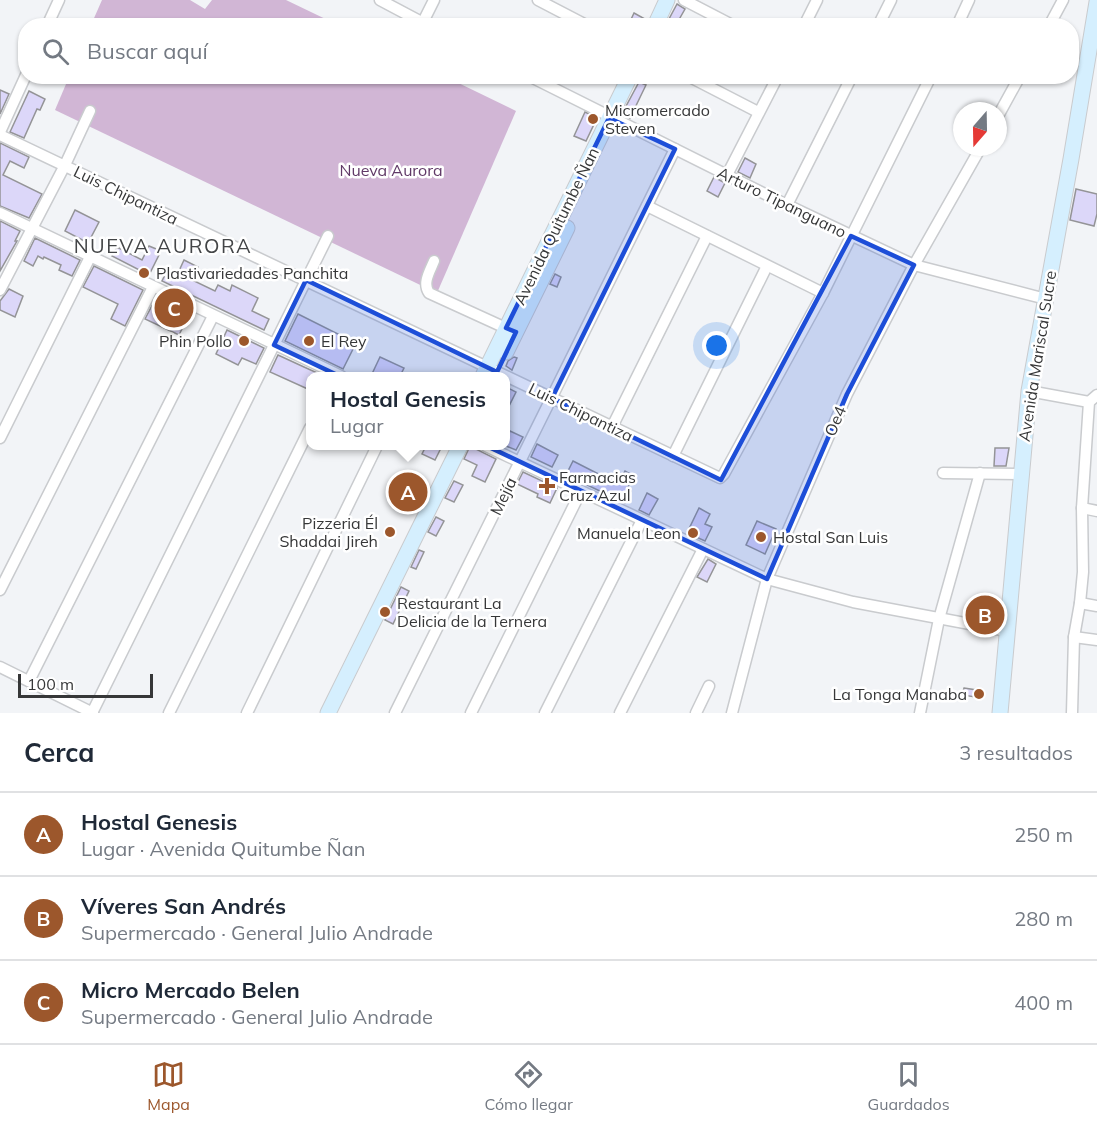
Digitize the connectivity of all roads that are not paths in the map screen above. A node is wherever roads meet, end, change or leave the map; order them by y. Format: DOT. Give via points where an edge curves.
graph roads {
  1 [pos="58,0"];
  2 [pos="380,0"];
  3 [pos="434,0"];
  4 [pos="538,0"];
  5 [pos="667,0"];
  6 [pos="677,0"];
  7 [pos="684,0"];
  8 [pos="817,0"];
  9 [pos="891,0"];
  10 [pos="969,0"];
  11 [pos="1063,0"];
  12 [pos="1097,2"];
  13 [pos="50,18"];
  14 [pos="414,18"];
  15 [pos="428,18"];
  16 [pos="573,18"];
  17 [pos="659,18"];
  18 [pos="668,18"];
  19 [pos="719,18"];
  20 [pos="808,18"];
  21 [pos="882,18"];
  22 [pos="961,18"];
  23 [pos="1053,18"];
  24 [pos="22,84"];
  25 [pos="544,84"];
  26 [pos="627,84"];
  27 [pos="635,84"];
  28 [pos="704,84"];
  29 [pos="774,84"];
  30 [pos="848,84"];
  31 [pos="927,84"];
  32 [pos="1016,84"];
  33 [pos="1006,102"];
  34 [pos="90,111"];
  35 [pos="758,112"];
  36 [pos="613,120"];
  37 [pos="0,133"];
  38 [pos="675,149"];
  39 [pos="976,156"];
  40 [pos="64,165"];
  41 [pos="727,175"];
  42 [pos="647,206"];
  43 [pos="787,206"];
  44 [pos="0,213"];
  45 [pos="32,228"];
  46 [pos="328,236"];
  47 [pos="707,236"];
  48 [pos="851,236"];
  49 [pos="90,257"];
  50 [pos="434,261"];
  51 [pos="914,265"];
  52 [pos="767,266"];
  53 [pos="306,280"];
  54 [pos="153,287"];
  55 [pos="0,290"];
  56 [pos="823,293"];
  57 [pos="1046,299"];
  58 [pos="213,316"];
  59 [pos="511,330"];
  60 [pos="274,345"];
  61 [pos="330,372"];
  62 [pos="489,372"];
  63 [pos="491,372"];
  64 [pos="510,381"];
  65 [pos="1029,391"];
  66 [pos="552,398"];
  67 [pos="1093,398"];
  68 [pos="612,427"];
  69 [pos="306,436"];
  70 [pos="0,438"];
  71 [pos="375,450"];
  72 [pos="447,450"];
  73 [pos="458,450"];
  74 [pos="495,450"];
  75 [pos="673,456"];
  76 [pos="520,461"];
  77 [pos="1091,466"];
  78 [pos="943,473"];
  79 [pos="980,473"];
  80 [pos="1020,474"];
  81 [pos="581,491"];
  82 [pos="1083,508"];
  83 [pos="1097,512"];
  84 [pos="642,520"];
  85 [pos="703,549"];
  86 [pos="767,579"];
  87 [pos="0,590"];
  88 [pos="1080,603"];
  89 [pos="1097,606"];
  90 [pos="939,619"];
  91 [pos="1007,631"];
  92 [pos="1074,637"];
  93 [pos="1097,640"];
  94 [pos="0,667"];
  95 [pos="29,681"];
  96 [pos="709,686"];
  97 [pos="93,713"];
  98 [pos="169,713"];
  99 [pos="247,713"];
  100 [pos="317,713"];
  101 [pos="328,713"];
  102 [pos="395,713"];
  103 [pos="471,713"];
  104 [pos="545,713"];
  105 [pos="620,713"];
  106 [pos="696,713"];
  107 [pos="732,713"];
  108 [pos="920,713"];
  109 [pos="1000,713"];
  110 [pos="1072,713"];
  1 -- 13 [label="street"];
  2 -- 14 [label="street"];
  3 -- 15 [label="street"];
  4 -- 16 [label="street"];
  5 -- 17 [label="street"];
  6 -- 18 [label="street"];
  7 -- 19 [label="street"];
  8 -- 20 [label="street"];
  9 -- 21 [label="street"];
  10 -- 22 [label="street"];
  11 -- 23 [label="street"];
  12 -- 57 [label="street, Avenida Mariscal Sucre"];
  24 -- 37 [label="street"];
  25 -- 36 [label="street, Arturo Tipanguano"];
  26 -- 36 [label="street, Avenida Quitumbe Ñan"];
  27 -- 36 [label="street, Avenida Quitumbe Ñan"];
  28 -- 35 [label="street"];
  29 -- 35 [label="street"];
  30 -- 43 [label="street"];
  31 -- 48 [label="street, Luis Chipantiza"];
  32 -- 33 [label="street"];
  34 -- 40 [label="street"];
  35 -- 41 [label="street"];
  36 -- 38 [label="street, Arturo Tipanguano"];
  36 -- 59 [label="street, Avenida Quitumbe Ñan"];
  37 -- 40 [label="street, Luis Chipantiza"];
  38 -- 41 [label="street, Arturo Tipanguano"];
  38 -- 42 [label="street, Mejía"];
  39 -- 51 [label="street, Oe4"];
  40 -- 45 [label="street"];
  40 -- 53 [label="street, Luis Chipantiza"];
  41 -- 43 [label="street, Arturo Tipanguano"];
  42 -- 47 [label="street"];
  42 -- 66 [label="street, Mejía"];
  43 -- 48 [label="street, Arturo Tipanguano"];
  44 -- 45 [label="street"];
  45 -- 49 [label="street"];
  45 -- 55 [label="street"];
  46 -- 53 [label="street"];
  47 -- 52 [label="street"];
  47 -- 68 [label="street"];
  48 -- 51 [label="street, Arturo Tipanguano"];
  48 -- 56 [label="street, Luis Chipantiza"];
  49 -- 54 [label="street"];
  49 -- 70 [label="street"];
  50 -- 59 [label="street" via="425,288 429,292"];
  51 -- 57 [label="street, Arturo Tipanguano"];
  51 -- 86 [label="street, Oe4" via="847,394"];
  52 -- 56 [label="street"];
  52 -- 75 [label="street"];
  53 -- 60 [label="street"];
  53 -- 62 [label="street, Luis Chipantiza"];
  54 -- 58 [label="street"];
  54 -- 87 [label="street"];
  56 -- 75 [label="street, Luis Chipantiza" via="724,474 714,477"];
  57 -- 65 [label="street, Avenida Mariscal Sucre"];
  58 -- 60 [label="street"];
  58 -- 95 [label="street"];
  59 -- 63 [label="street, Avenida Quitumbe Ñan"];
  60 -- 61 [label="street"];
  60 -- 97 [label="street"];
  64 -- 66 [label="street, Luis Chipantiza"];
  65 -- 67 [label="street"];
  65 -- 80 [label="street, Avenida Mariscal Sucre"];
  66 -- 68 [label="street, Luis Chipantiza"];
  66 -- 76 [label="street, Mejía"];
  67 -- 77 [label="street"];
  68 -- 75 [label="street, Luis Chipantiza"];
  69 -- 98 [label="street"];
  71 -- 99 [label="street"];
  72 -- 100 [label="street"];
  73 -- 101 [label="street"];
  74 -- 76 [label="street"];
  76 -- 81 [label="street"];
  76 -- 102 [label="street, Mejía"];
  77 -- 82 [label="street"];
  78 -- 79 [label="street"];
  79 -- 80 [label="street"];
  79 -- 90 [label="street"];
  80 -- 91 [label="street, Avenida Mariscal Sucre"];
  81 -- 84 [label="street"];
  81 -- 103 [label="street"];
  82 -- 83 [label="street"];
  82 -- 88 [label="street"];
  84 -- 85 [label="street"];
  84 -- 104 [label="street"];
  85 -- 86 [label="street"];
  85 -- 105 [label="street"];
  86 -- 90 [label="street"];
  86 -- 107 [label="street, Oe4"];
  88 -- 89 [label="street"];
  88 -- 92 [label="street"];
  90 -- 91 [label="street"];
  90 -- 108 [label="street"];
  91 -- 109 [label="street, Avenida Mariscal Sucre"];
  92 -- 93 [label="street"];
  92 -- 110 [label="street"];
  94 -- 95 [label="street"];
  95 -- 97 [label="street"];
  96 -- 106 [label="street"];
}
